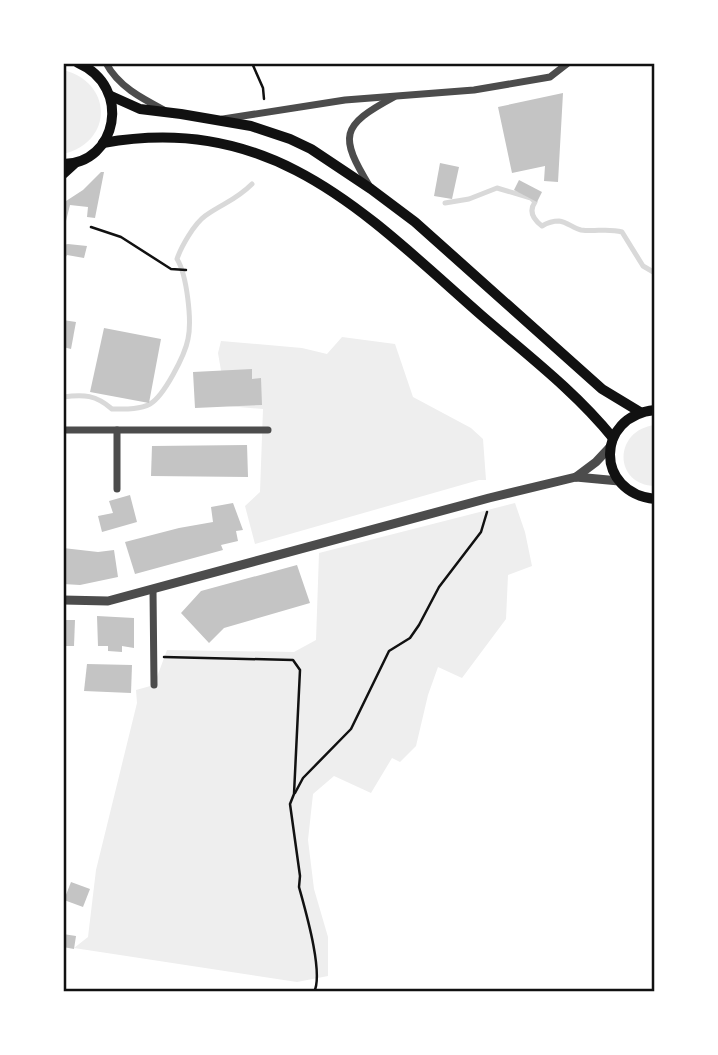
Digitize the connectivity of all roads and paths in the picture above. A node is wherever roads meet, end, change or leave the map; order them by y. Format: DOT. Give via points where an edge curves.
graph roads {
  1 [pos="78,63"];
  2 [pos="94,63"];
  3 [pos="106,63"];
  4 [pos="252,63"];
  5 [pos="568,63"];
  6 [pos="102,80"];
  7 [pos="111,96"];
  8 [pos="397,96"];
  9 [pos="167,112"];
  10 [pos="265,112"];
  11 [pos="217,120"];
  12 [pos="103,143"];
  13 [pos="68,164"];
  14 [pos="63,174"];
  15 [pos="371,188"];
  16 [pos="91,227"];
  17 [pos="186,270"];
  18 [pos="655,410"];
  19 [pos="640,412"];
  20 [pos="63,430"];
  21 [pos="117,430"];
  22 [pos="268,430"];
  23 [pos="612,442"];
  24 [pos="576,477"];
  25 [pos="619,481"];
  26 [pos="117,489"];
  27 [pos="489,498"];
  28 [pos="655,499"];
  29 [pos="153,590"];
  30 [pos="63,600"];
  31 [pos="154,657"];
  32 [pos="154,685"];
  33 [pos="294,794"];
  34 [pos="314,992"];
  1 -- 6 [label="main road"];
  2 -- 6 [label="main road"];
  3 -- 9 [label="street" via="130,91"];
  4 -- 10 [label="path" via="263,88"];
  5 -- 8 [label="street" via="550,78"];
  6 -- 7 [label="main road"];
  7 -- 9 [label="main road" via="139,109"];
  7 -- 12 [label="main road" via="111,124"];
  8 -- 10 [label="street"];
  8 -- 15 [label="street" via="361,116 349,137 354,160"];
  9 -- 11 [label="main road"];
  10 -- 11 [label="street"];
  11 -- 15 [label="main road" via="290,139"];
  12 -- 13 [label="main road" via="88,157"];
  12 -- 23 [label="main road" via="137,137 196,138 260,154 317,182 405,247 585,406"];
  13 -- 14 [label="main road"];
  15 -- 19 [label="main road" via="602,389"];
  16 -- 17 [label="path" via="121,237 178,271"];
  18 -- 19 [label="main road"];
  19 -- 23 [label="main road" via="619,427"];
  20 -- 21 [label="street"];
  21 -- 22 [label="street"];
  21 -- 26 [label="street"];
  23 -- 24 [label="street"];
  23 -- 25 [label="main road" via="610,458"];
  24 -- 25 [label="street"];
  24 -- 27 [label="street"];
  25 -- 28 [label="main road" via="629,491"];
  27 -- 29 [label="street"];
  27 -- 33 [label="path" via="481,532 470,550 439,587 410,638 389,651 351,729 303,778"];
  29 -- 30 [label="street" via="108,601"];
  29 -- 31 [label="street"];
  31 -- 32 [label="street"];
  31 -- 33 [label="path" via="293,660 300,670"];
  33 -- 34 [label="path" via="290,804 299,887 316,961"];
}
